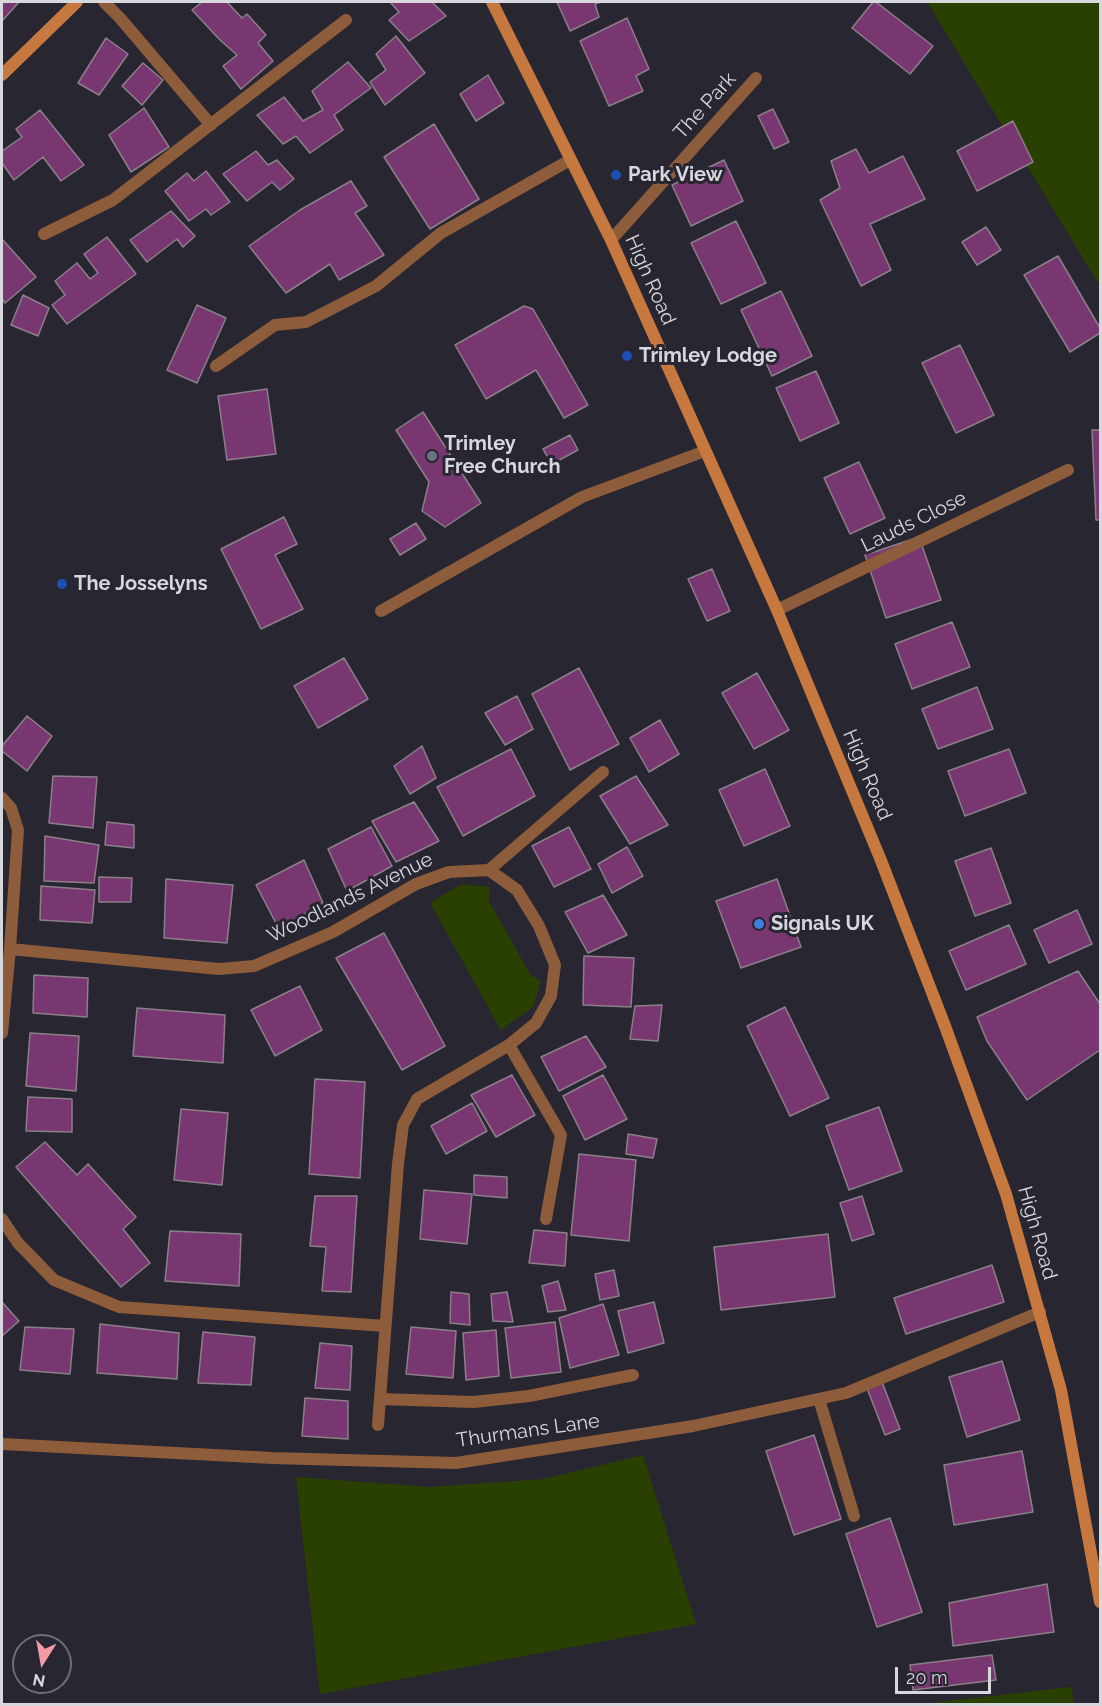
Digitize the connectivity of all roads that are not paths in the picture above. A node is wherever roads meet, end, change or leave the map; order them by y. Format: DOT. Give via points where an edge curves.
graph roads {
  1 [pos="77,2"];
  2 [pos="104,2"];
  3 [pos="492,2"];
  4 [pos="346,20"];
  5 [pos="2,75"];
  6 [pos="756,78"];
  7 [pos="212,124"];
  8 [pos="570,160"];
  9 [pos="44,234"];
  10 [pos="611,240"];
  11 [pos="216,366"];
  12 [pos="705,451"];
  13 [pos="1068,470"];
  14 [pos="777,609"];
  15 [pos="381,611"];
  16 [pos="603,772"];
  17 [pos="2,798"];
  18 [pos="489,870"];
  19 [pos="10,949"];
  20 [pos="2,1033"];
  21 [pos="509,1045"];
  22 [pos="2,1219"];
  23 [pos="546,1219"];
  24 [pos="1040,1312"];
  25 [pos="385,1326"];
  26 [pos="633,1375"];
  27 [pos="380,1399"];
  28 [pos="819,1399"];
  29 [pos="378,1425"];
  30 [pos="2,1444"];
  31 [pos="854,1516"];
  32 [pos="1101,1602"];
  1 -- 5 [label="street"];
  2 -- 7 [label="street"];
  3 -- 8 [label="street, High Road"];
  4 -- 7 [label="street"];
  6 -- 10 [label="street, The Park"];
  7 -- 9 [label="street" via="113,200"];
  8 -- 10 [label="street, High Road"];
  8 -- 11 [label="street" via="441,233 376,286 306,322 275,324"];
  10 -- 12 [label="street, High Road"];
  12 -- 14 [label="street, High Road"];
  12 -- 15 [label="street" via="582,497"];
  13 -- 14 [label="street, Lauds Close"];
  14 -- 24 [label="street, High Road" via="941,1016 1006,1194"];
  16 -- 18 [label="street"];
  17 -- 19 [label="street" via="11,808 18,830"];
  18 -- 19 [label="street, Woodlands Avenue" via="449,872 416,884 333,932 254,966 219,969"];
  18 -- 21 [label="street" via="517,890 539,926 555,965 551,996 536,1023"];
  19 -- 20 [label="street"];
  21 -- 23 [label="street" via="561,1134"];
  21 -- 25 [label="street" via="417,1099 403,1125"];
  22 -- 25 [label="street" via="18,1243 54,1280 119,1307"];
  24 -- 28 [label="street, Thurmans Lane" via="846,1393"];
  24 -- 32 [label="street, High Road" via="1061,1389"];
  25 -- 27 [label="street"];
  26 -- 27 [label="street" via="529,1396 474,1402"];
  27 -- 29 [label="street"];
  28 -- 30 [label="street, Thurmans Lane" via="693,1426 456,1462 272,1458"];
  28 -- 31 [label="street"];
}
